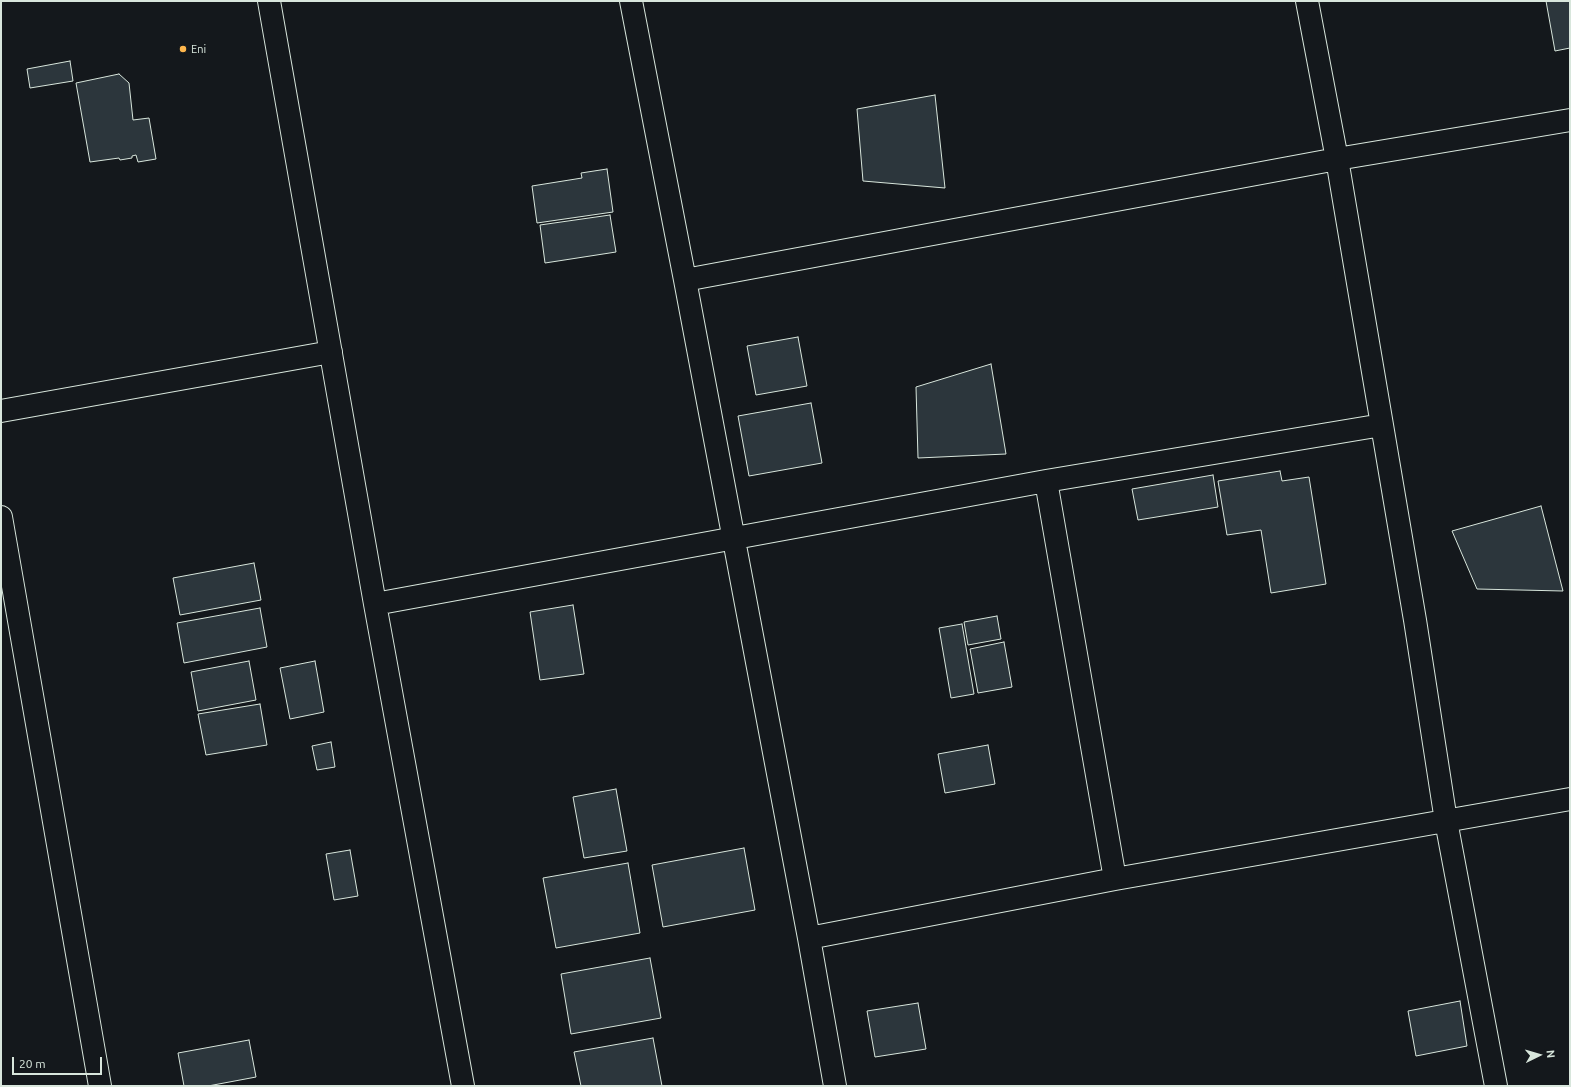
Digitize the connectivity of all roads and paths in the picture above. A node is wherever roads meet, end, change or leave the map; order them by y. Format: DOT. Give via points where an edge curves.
graph roads {
  1 [pos="269,1"];
  2 [pos="631,1"];
  3 [pos="1307,1"];
  4 [pos="1570,120"];
  5 [pos="1337,158"];
  6 [pos="685,280"];
  7 [pos="331,352"];
  8 [pos="1,411"];
  9 [pos="1382,425"];
  10 [pos="1046,481"];
  11 [pos="1,517"];
  12 [pos="734,538"];
  13 [pos="375,604"];
  14 [pos="1570,799"];
  15 [pos="1446,820"];
  16 [pos="1115,879"];
  17 [pos="809,938"];
  18 [pos="100,1086"];
  19 [pos="463,1086"];
  20 [pos="834,1086"];
  21 [pos="1496,1086"];
  1 -- 7 [label="street"];
  2 -- 6 [label="street"];
  3 -- 5 [label="street"];
  4 -- 5 [label="street"];
  5 -- 6 [label="street"];
  5 -- 9 [label="street"];
  6 -- 12 [label="street"];
  7 -- 8 [label="street"];
  7 -- 13 [label="street"];
  9 -- 10 [label="street"];
  9 -- 15 [label="street"];
  10 -- 12 [label="street"];
  10 -- 16 [label="street"];
  11 -- 18 [label="street"];
  12 -- 13 [label="street"];
  12 -- 17 [label="street"];
  13 -- 19 [label="street"];
  14 -- 15 [label="street"];
  15 -- 16 [label="street"];
  15 -- 21 [label="street"];
  16 -- 17 [label="street"];
  17 -- 20 [label="street"];
}
